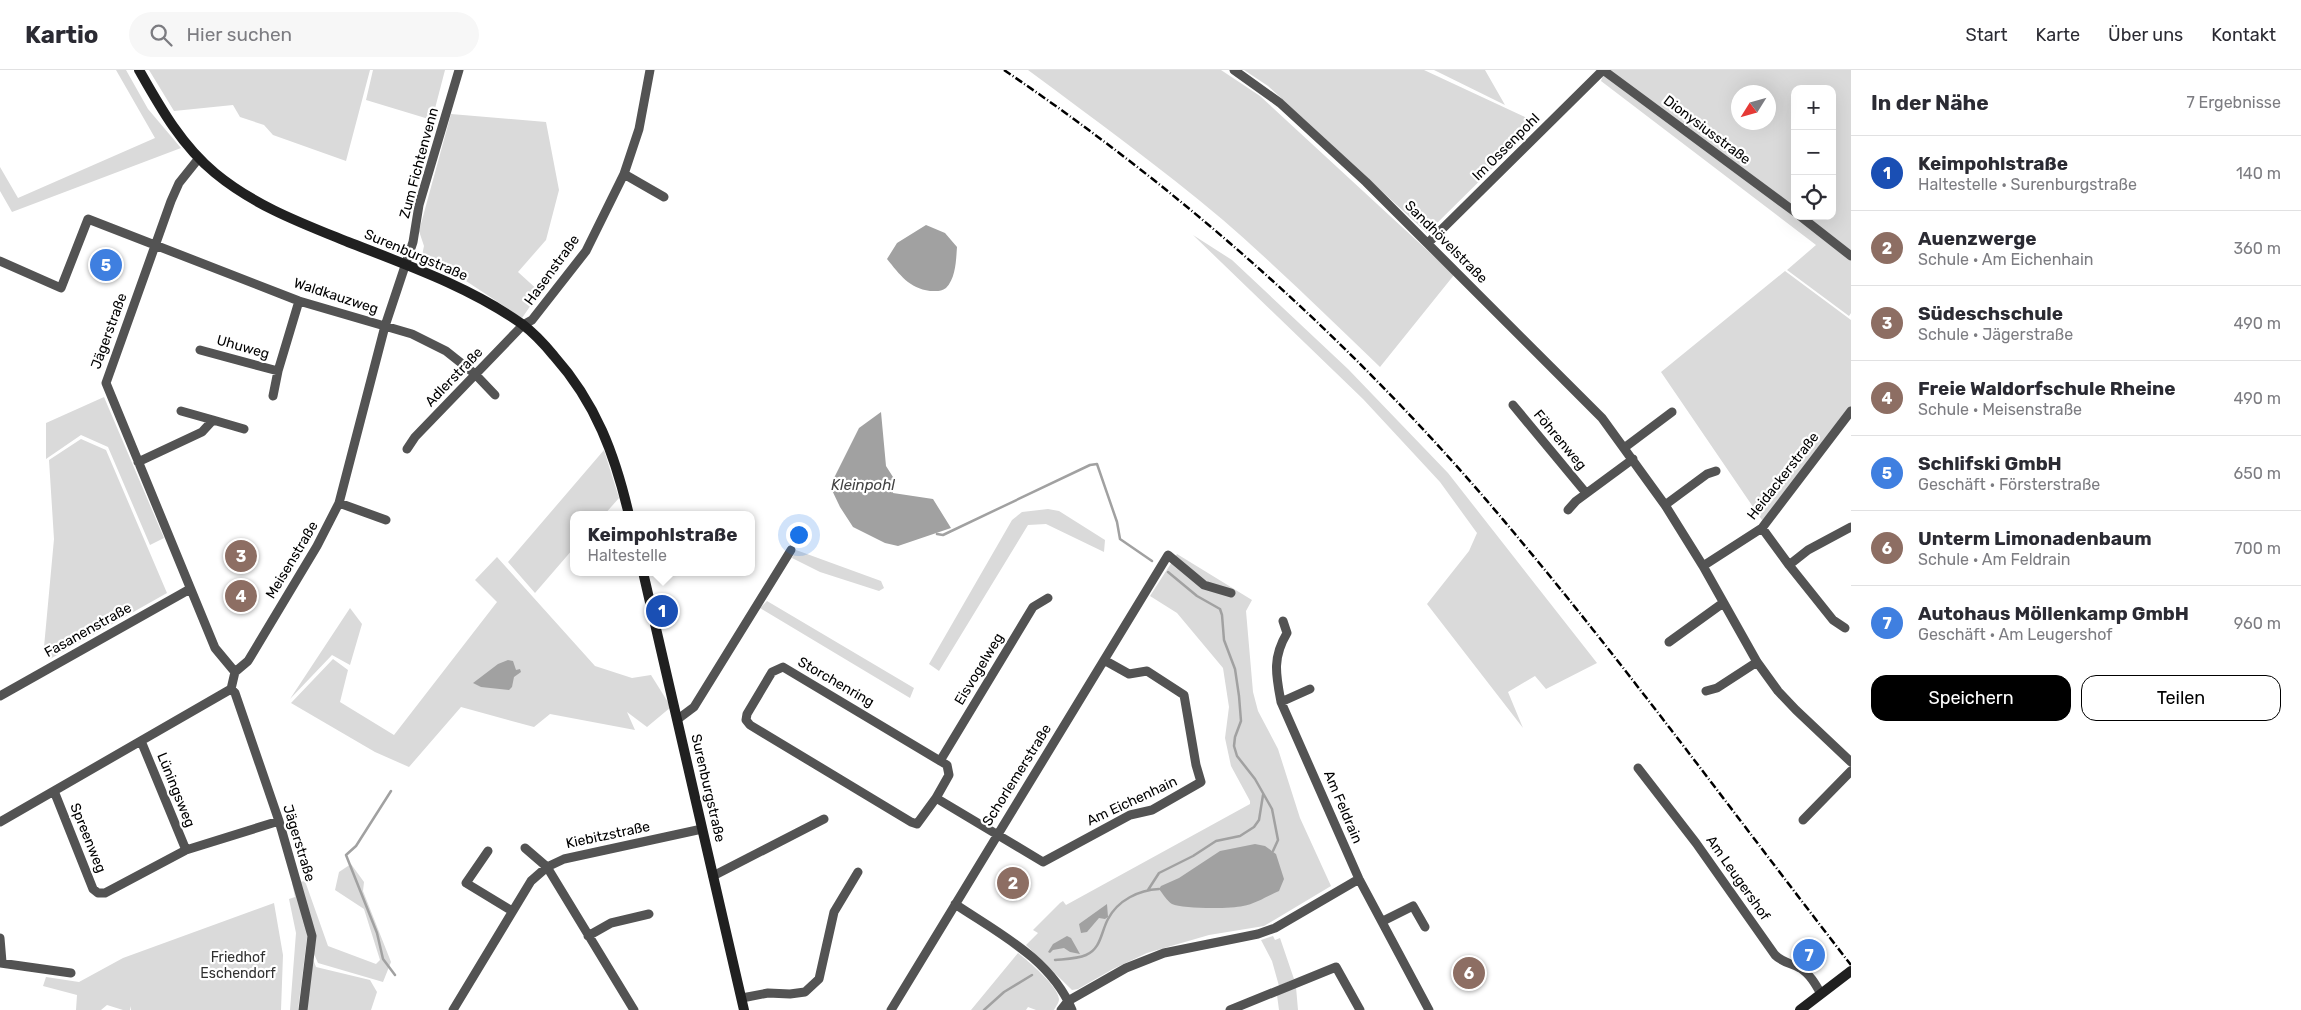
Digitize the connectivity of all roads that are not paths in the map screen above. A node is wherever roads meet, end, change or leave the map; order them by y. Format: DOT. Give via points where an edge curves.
graph roads {
  1 [pos="139,70"];
  2 [pos="459,70"];
  3 [pos="650,70"];
  4 [pos="1234,70"];
  5 [pos="1603,70"];
  6 [pos="199,158"];
  7 [pos="624,174"];
  8 [pos="664,197"];
  9 [pos="1791,209"];
  10 [pos="1805,220"];
  11 [pos="1428,242"];
  12 [pos="156,244"];
  13 [pos="1851,256"];
  14 [pos="0,261"];
  15 [pos="404,264"];
  16 [pos="299,301"];
  17 [pos="524,325"];
  18 [pos="385,326"];
  19 [pos="200,350"];
  20 [pos="278,371"];
  21 [pos="475,374"];
  22 [pos="495,395"];
  23 [pos="273,396"];
  24 [pos="1513,404"];
  25 [pos="181,411"];
  26 [pos="1851,411"];
  27 [pos="1672,412"];
  28 [pos="212,420"];
  29 [pos="244,429"];
  30 [pos="1624,448"];
  31 [pos="406,449"];
  32 [pos="1632,459"];
  33 [pos="138,462"];
  34 [pos="1716,471"];
  35 [pos="1586,494"];
  36 [pos="340,502"];
  37 [pos="1665,505"];
  38 [pos="1568,510"];
  39 [pos="629,511"];
  40 [pos="386,520"];
  41 [pos="1851,526"];
  42 [pos="1762,528"];
  43 [pos="790,550"];
  44 [pos="1789,565"];
  45 [pos="1703,566"];
  46 [pos="644,576"];
  47 [pos="190,589"];
  48 [pos="1231,593"];
  49 [pos="1048,598"];
  50 [pos="1723,603"];
  51 [pos="1283,621"];
  52 [pos="1845,628"];
  53 [pos="1669,642"];
  54 [pos="1104,660"];
  55 [pos="1757,662"];
  56 [pos="235,672"];
  57 [pos="231,689"];
  58 [pos="1310,689"];
  59 [pos="1706,691"];
  60 [pos="0,696"];
  61 [pos="1281,702"];
  62 [pos="678,719"];
  63 [pos="141,740"];
  64 [pos="940,761"];
  65 [pos="1851,762"];
  66 [pos="1638,768"];
  67 [pos="1851,771"];
  68 [pos="54,791"];
  69 [pos="936,798"];
  70 [pos="824,819"];
  71 [pos="279,820"];
  72 [pos="1804,820"];
  73 [pos="0,822"];
  74 [pos="702,829"];
  75 [pos="997,834"];
  76 [pos="525,848"];
  77 [pos="186,850"];
  78 [pos="488,851"];
  79 [pos="547,867"];
  80 [pos="858,872"];
  81 [pos="713,876"];
  82 [pos="1359,880"];
  83 [pos="955,904"];
  84 [pos="512,912"];
  85 [pos="649,914"];
  86 [pos="1383,921"];
  87 [pos="1425,927"];
  88 [pos="588,936"];
  89 [pos="0,938"];
  90 [pos="1,962"];
  91 [pos="1851,971"];
  92 [pos="71,973"];
  93 [pos="1822,994"];
  94 [pos="742,998"];
  95 [pos="1070,1006"];
  96 [pos="303,1010"];
  97 [pos="453,1010"];
  98 [pos="634,1010"];
  99 [pos="744,1010"];
  100 [pos="891,1010"];
  101 [pos="1061,1010"];
  102 [pos="1230,1010"];
  103 [pos="1360,1010"];
  104 [pos="1429,1010"];
  105 [pos="1800,1010"];
  1 -- 6 [label="street, Surenburgstraße" via="179,136"];
  2 -- 15 [label="street, Zum Fichtenvenn" via="419,204 413,242"];
  3 -- 7 [label="street, Hasenstraße" via="639,129"];
  4 -- 11 [label="street, Sandhövelstraße" via="1280,103"];
  5 -- 9 [label="street, Dionysiusstraße"];
  5 -- 11 [label="street, Im Ossenpohl"];
  6 -- 12 [label="street, Jägerstraße" via="179,183"];
  6 -- 15 [label="street, Surenburgstraße" via="238,190 276,213"];
  7 -- 8 [label="street"];
  7 -- 17 [label="street, Hasenstraße" via="586,251 532,320"];
  10 -- 13 [label="street"];
  11 -- 30 [label="street, Sandhövelstraße" via="1602,418"];
  12 -- 14 [label="street, Waldkauzweg" via="88,219 61,288"];
  12 -- 16 [label="street, Waldkauzweg"];
  12 -- 33 [label="street, Jägerstraße" via="106,383"];
  15 -- 17 [label="street, Surenburgstraße" via="467,291"];
  15 -- 18 [label="street, Meisenstraße"];
  16 -- 18 [label="street, Waldkauzweg"];
  16 -- 20 [label="street, Uhuweg"];
  17 -- 21 [label="street, Adlerstraße"];
  17 -- 39 [label="street, Surenburgstraße" via="565,368 596,415 614,456"];
  18 -- 21 [label="street, Waldkauzweg" via="412,334 446,351"];
  18 -- 36 [label="street, Meisenstraße"];
  19 -- 20 [label="street, Uhuweg"];
  20 -- 23 [label="street, Uhuweg"];
  21 -- 22 [label="street, Waldkauzweg"];
  21 -- 31 [label="street, Adlerstraße"];
  24 -- 35 [label="street, Föhrenweg"];
  25 -- 28 [label="street"];
  26 -- 42 [label="street, Heidackerstraße"];
  27 -- 30 [label="street"];
  28 -- 29 [label="street"];
  28 -- 33 [label="street" via="202,432"];
  30 -- 32 [label="street, Sandhövelstraße"];
  32 -- 35 [label="street"];
  32 -- 37 [label="street, Sandhövelstraße"];
  33 -- 47 [label="street, Jägerstraße"];
  34 -- 37 [label="street"];
  35 -- 38 [label="street"];
  36 -- 40 [label="street"];
  36 -- 56 [label="street, Meisenstraße" via="318,546 248,661"];
  37 -- 45 [label="street, Sandhövelstraße"];
  41 -- 44 [label="street" via="1808,550"];
  42 -- 44 [label="street"];
  42 -- 45 [label="street, Heidackerstraße"];
  43 -- 62 [label="street" via="694,707"];
  44 -- 52 [label="street" via="1833,620"];
  45 -- 50 [label="street, Sandhövelstraße"];
  46 -- 62 [label="street, Surenburgstraße"];
  47 -- 56 [label="street, Jägerstraße" via="215,648"];
  47 -- 60 [label="street, Fasanenstraße"];
  48 -- 54 [label="street, Schorlemerstraße" via="1204,585 1168,555"];
  49 -- 64 [label="street, Eisvogelweg" via="1033,607"];
  50 -- 53 [label="street"];
  50 -- 55 [label="street, Sandhövelstraße"];
  51 -- 61 [label="street, Am Feldrain" via="1287,633 1277,648 1276,674"];
  54 -- 75 [label="street, Schorlemerstraße"];
  54 -- 75 [label="street, Am Eichenhain" via="1129,674 1147,671 1184,695 1201,782 1152,810 1130,815 1043,862"];
  55 -- 59 [label="street" via="1717,688"];
  55 -- 65 [label="street, Sandhövelstraße" via="1796,710"];
  56 -- 57 [label="street"];
  57 -- 63 [label="street"];
  57 -- 71 [label="street, Jägerstraße"];
  58 -- 61 [label="street"];
  61 -- 82 [label="street, Am Feldrain"];
  62 -- 74 [label="street, Surenburgstraße"];
  63 -- 68 [label="street"];
  63 -- 77 [label="street, Lüningsweg"];
  64 -- 69 [label="street, Storchenring" via="947,765 949,775"];
  64 -- 69 [label="street, Storchenring" via="783,667 772,672 747,714 746,720 750,725 911,822 917,824 922,821"];
  66 -- 93 [label="street, Am Leugershof" via="1696,843 1775,956 1783,963 1800,968 1812,978"];
  67 -- 72 [label="street"];
  68 -- 73 [label="street"];
  68 -- 77 [label="street, Spreenweg" via="93,889 98,893 105,893"];
  69 -- 75 [label="street"];
  70 -- 81 [label="street"];
  71 -- 77 [label="street"];
  71 -- 96 [label="street, Jägerstraße" via="312,936"];
  74 -- 79 [label="street, Kiebitzstraße" via="564,859"];
  74 -- 81 [label="street, Surenburgstraße"];
  75 -- 83 [label="street, Schorlemerstraße"];
  76 -- 79 [label="street"];
  78 -- 84 [label="street" via="466,884"];
  79 -- 84 [label="street, Kiebitzstraße" via="531,882"];
  79 -- 88 [label="street"];
  80 -- 94 [label="street" via="834,912 819,979 805,992 768,993"];
  81 -- 94 [label="street, Surenburgstraße"];
  82 -- 86 [label="street, Am Feldrain"];
  82 -- 95 [label="street" via="1275,928 1164,953 1126,968"];
  83 -- 95 [label="street" via="1040,964 1062,989"];
  83 -- 100 [label="street, Schorlemerstraße"];
  84 -- 97 [label="street, Kiebitzstraße"];
  85 -- 88 [label="street" via="611,923"];
  86 -- 87 [label="street" via="1414,906"];
  86 -- 104 [label="street, Am Feldrain"];
  88 -- 98 [label="street"];
  89 -- 90 [label="street"];
  90 -- 92 [label="street"];
  91 -- 93 [label="street"];
  93 -- 105 [label="street"];
  94 -- 99 [label="street, Surenburgstraße"];
  95 -- 101 [label="street"];
  102 -- 103 [label="street" via="1336,967"];
}
